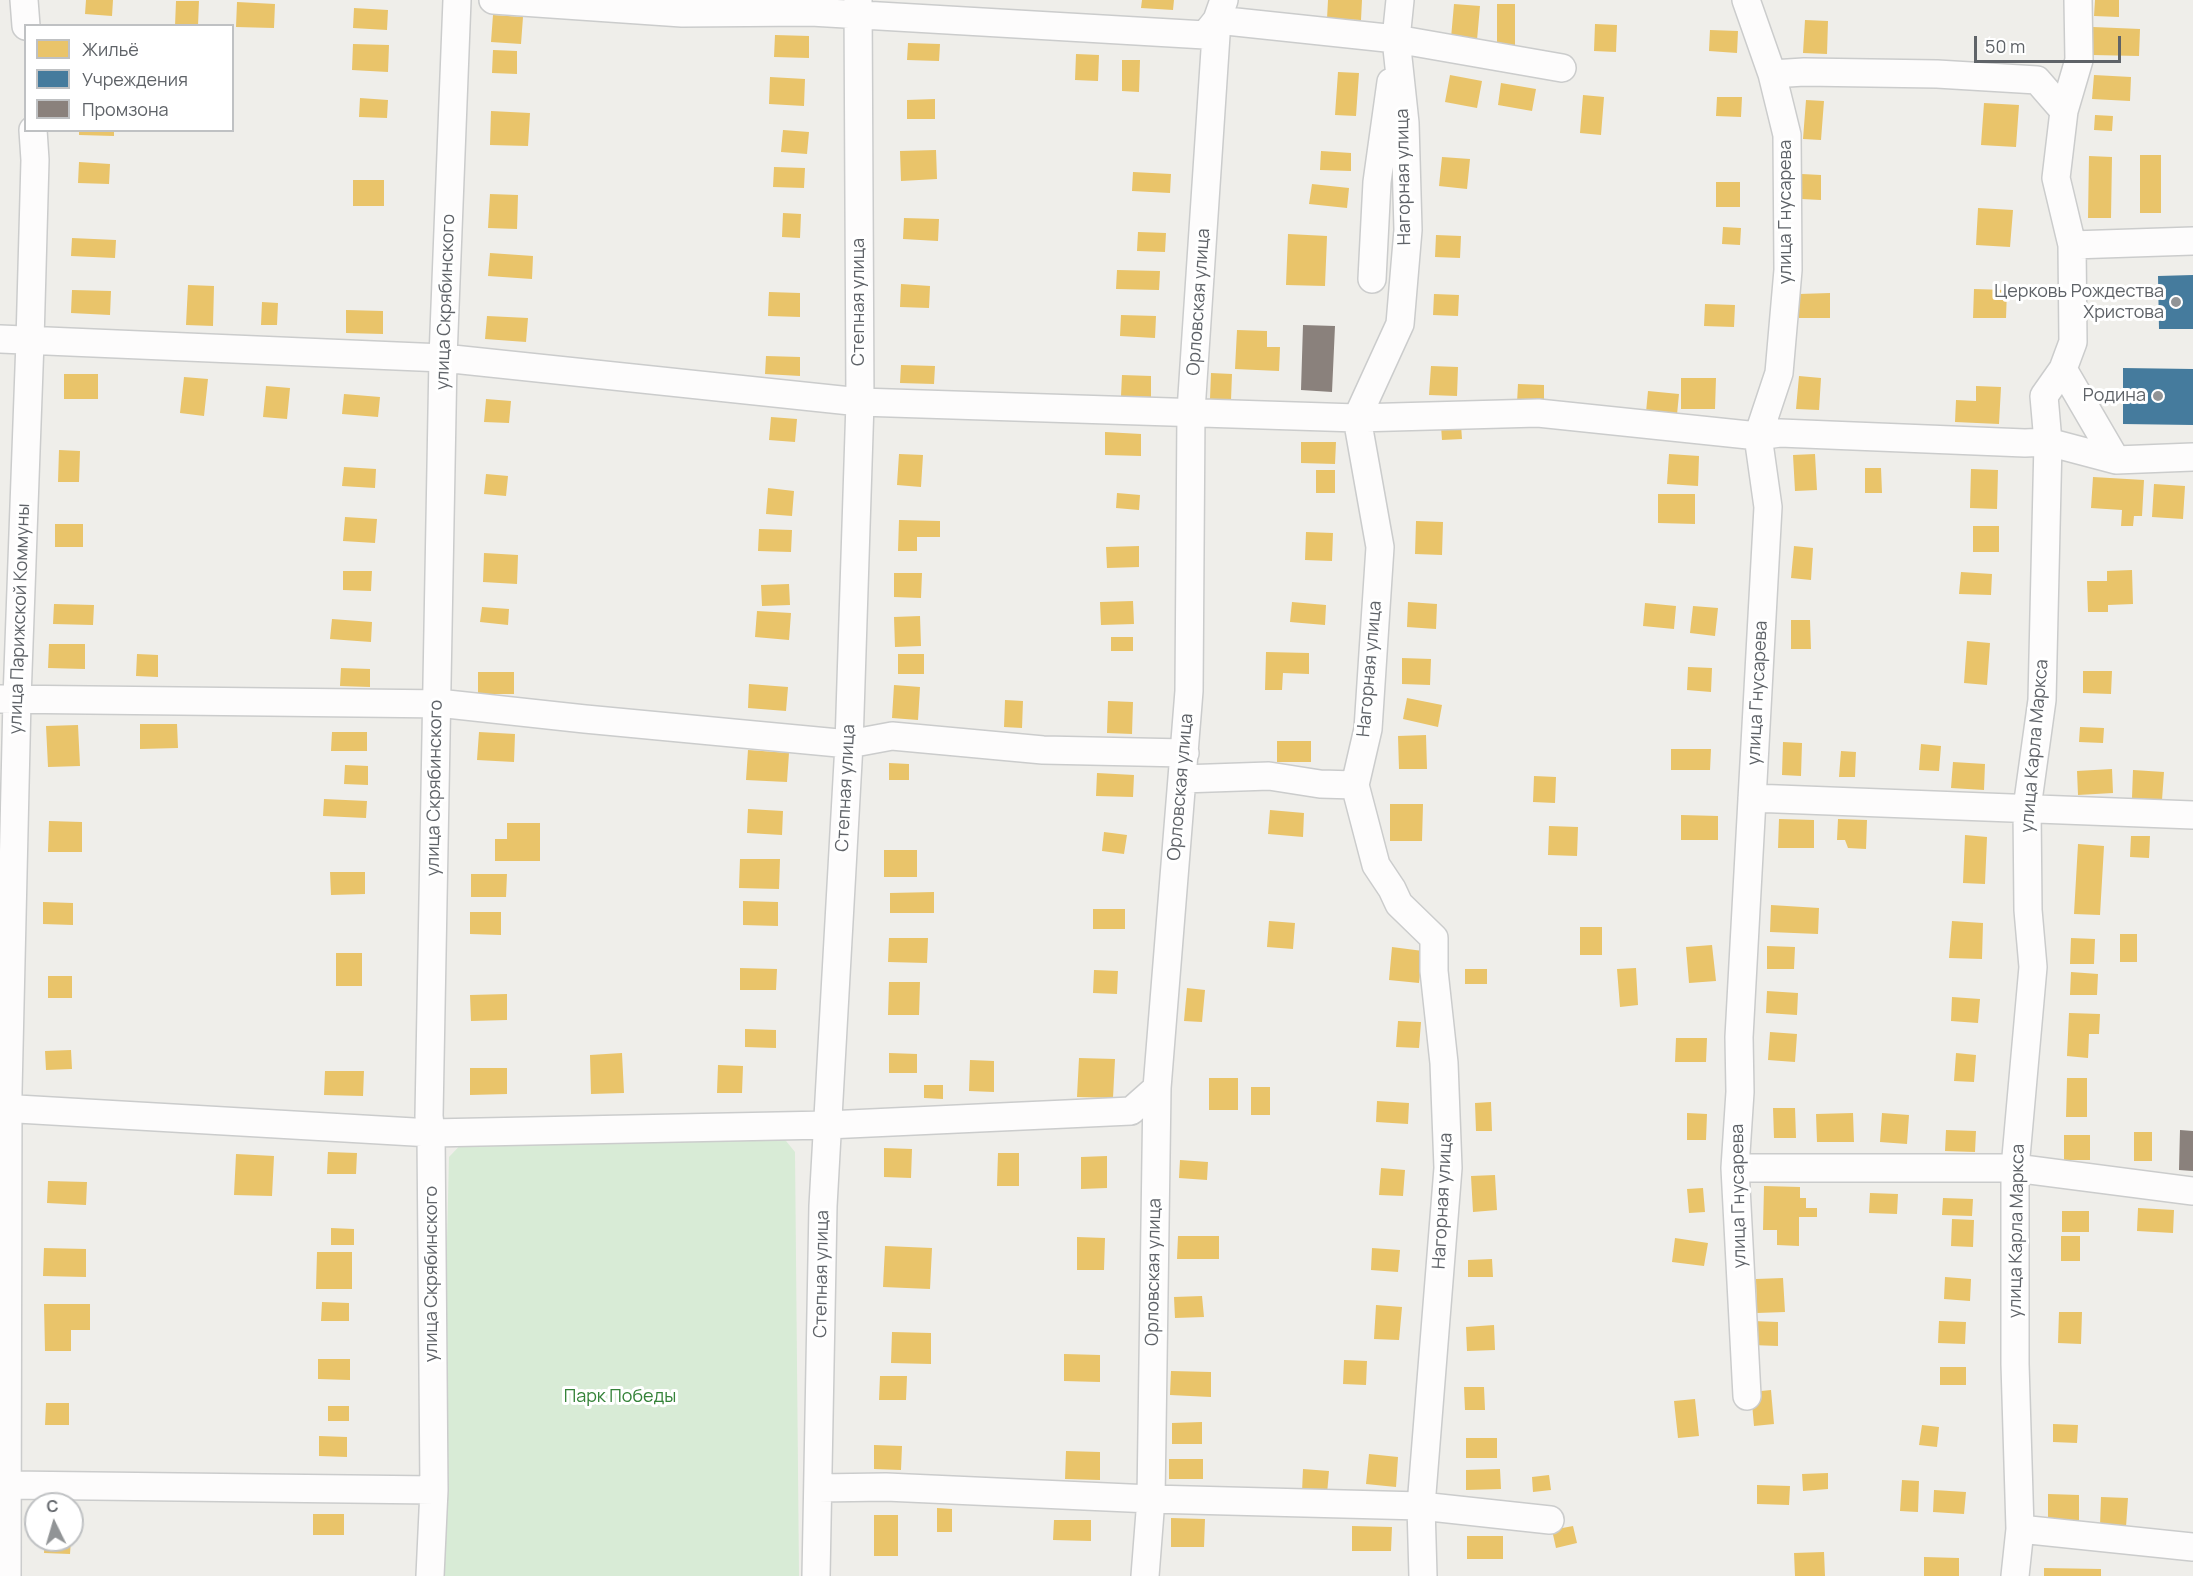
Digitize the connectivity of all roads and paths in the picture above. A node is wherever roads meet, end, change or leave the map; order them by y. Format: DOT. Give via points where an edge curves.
graph roads {
  1 [pos="24,0"];
  2 [pos="457,0"];
  3 [pos="493,0"];
  4 [pos="1400,0"];
  5 [pos="1746,0"];
  6 [pos="2078,0"];
  7 [pos="858,8"];
  8 [pos="1221,10"];
  9 [pos="26,24"];
  10 [pos="1396,39"];
  11 [pos="1562,68"];
  12 [pos="1772,75"];
  13 [pos="2064,111"];
  14 [pos="33,132"];
  15 [pos="2193,241"];
  16 [pos="2072,245"];
  17 [pos="1372,279"];
  18 [pos="0,339"];
  19 [pos="30,342"];
  20 [pos="443,358"];
  21 [pos="2063,369"];
  22 [pos="860,402"];
  23 [pos="1191,411"];
  24 [pos="1357,418"];
  25 [pos="1758,436"];
  26 [pos="2048,442"];
  27 [pos="2193,457"];
  28 [pos="2116,460"];
  29 [pos="8,699"];
  30 [pos="437,704"];
  31 [pos="849,744"];
  32 [pos="1184,766"];
  33 [pos="1355,785"];
  34 [pos="1752,798"];
  35 [pos="2027,808"];
  36 [pos="2193,815"];
  37 [pos="1157,1088"];
  38 [pos="5,1108"];
  39 [pos="827,1125"];
  40 [pos="431,1133"];
  41 [pos="1735,1168"];
  42 [pos="2015,1168"];
  43 [pos="2193,1191"];
  44 [pos="1747,1396"];
  45 [pos="8,1485"];
  46 [pos="818,1488"];
  47 [pos="434,1490"];
  48 [pos="1151,1499"];
  49 [pos="1421,1506"];
  50 [pos="1550,1520"];
  51 [pos="2020,1529"];
  52 [pos="2193,1547"];
  53 [pos="7,1576"];
  54 [pos="430,1576"];
  55 [pos="816,1576"];
  56 [pos="1145,1576"];
  57 [pos="1423,1576"];
  58 [pos="2015,1576"];
  1 -- 9 [label="street"];
  2 -- 20 [label="street, улица Скрябинского"];
  3 -- 7 [label="street" via="682,12"];
  4 -- 10 [label="street, Нагорная улица"];
  5 -- 12 [label="street, улица Гнусарева"];
  6 -- 13 [label="street, улица Карла Маркса" via="2079,60"];
  7 -- 8 [label="street" via="1204,35"];
  7 -- 22 [label="street, Степная улица"];
  8 -- 10 [label="street"];
  8 -- 23 [label="street, Орловская улица"];
  10 -- 11 [label="street"];
  10 -- 17 [label="street" via="1377,182"];
  10 -- 24 [label="street, Нагорная улица" via="1406,123 1408,231 1400,324"];
  12 -- 13 [label="street" via="1936,74 2037,80"];
  12 -- 25 [label="street, улица Гнусарева" via="1788,135 1788,270 1779,373"];
  13 -- 16 [label="street, улица Карла Маркса" via="2056,178"];
  14 -- 19 [label="street, улица Парижской Коммуны"];
  15 -- 16 [label="street"];
  16 -- 21 [label="street, улица Карла Маркса" via="2073,342"];
  18 -- 19 [label="street"];
  19 -- 20 [label="street"];
  19 -- 29 [label="street, улица Парижской Коммуны"];
  20 -- 22 [label="street"];
  20 -- 30 [label="street, улица Скрябинского"];
  21 -- 26 [label="street, улица Карла Маркса" via="2044,396"];
  21 -- 28 [label="street"];
  22 -- 23 [label="street"];
  22 -- 31 [label="street, Степная улица"];
  23 -- 24 [label="street"];
  23 -- 32 [label="street, Орловская улица" via="1189,692"];
  24 -- 25 [label="street" via="1538,413"];
  24 -- 33 [label="street, Нагорная улица" via="1380,547 1368,729"];
  25 -- 26 [label="street" via="1780,433"];
  25 -- 34 [label="street, улица Гнусарева" via="1768,507"];
  26 -- 28 [label="street"];
  26 -- 35 [label="street, улица Карла Маркса" via="2042,700"];
  27 -- 28 [label="street"];
  29 -- 30 [label="street"];
  29 -- 38 [label="street, улица Парижской Коммуны"];
  30 -- 31 [label="street"];
  30 -- 40 [label="street, улица Скрябинского"];
  31 -- 32 [label="street" via="891,736"];
  31 -- 39 [label="street, Степная улица"];
  32 -- 33 [label="street"];
  32 -- 37 [label="street, Орловская улица"];
  33 -- 49 [label="street, Нагорная улица" via="1376,865 1400,904 1434,938 1448,1168"];
  34 -- 35 [label="street"];
  34 -- 41 [label="street, улица Гнусарева"];
  35 -- 36 [label="street"];
  35 -- 42 [label="street, улица Карла Маркса" via="2033,967"];
  37 -- 39 [label="street" via="1131,1111"];
  37 -- 48 [label="street, Орловская улица"];
  38 -- 40 [label="street"];
  38 -- 45 [label="street, улица Парижской Коммуны"];
  39 -- 40 [label="street"];
  39 -- 46 [label="street, Степная улица"];
  40 -- 47 [label="street, улица Скрябинского"];
  41 -- 42 [label="street"];
  41 -- 44 [label="street, улица Гнусарева"];
  42 -- 43 [label="street"];
  42 -- 51 [label="street, улица Карла Маркса"];
  45 -- 47 [label="street"];
  45 -- 53 [label="street, улица Парижской Коммуны"];
  46 -- 48 [label="street" via="886,1487"];
  46 -- 55 [label="street, Степная улица"];
  47 -- 54 [label="street, улица Скрябинского"];
  48 -- 49 [label="street"];
  48 -- 56 [label="street, Орловская улица"];
  49 -- 50 [label="street"];
  49 -- 57 [label="street, Нагорная улица"];
  51 -- 52 [label="street"];
  51 -- 58 [label="street, улица Карла Маркса"];
}
